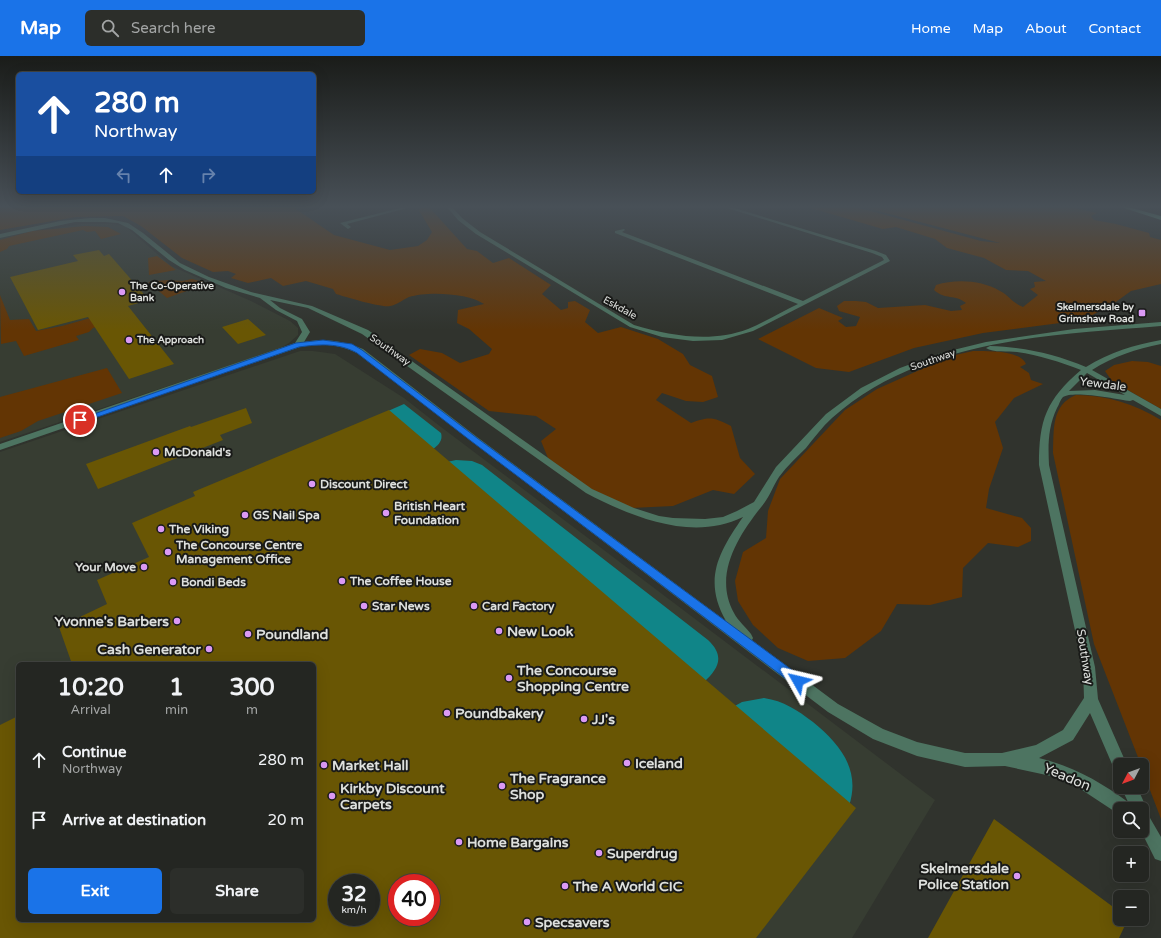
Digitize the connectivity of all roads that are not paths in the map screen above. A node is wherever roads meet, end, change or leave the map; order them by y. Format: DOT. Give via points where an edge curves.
graph roads {
  1 [pos="158,248"];
  2 [pos="502,248"];
  3 [pos="659,248"];
  4 [pos="861,248"];
  5 [pos="260,296"];
  6 [pos="804,304"];
  7 [pos="1161,324"];
  8 [pos="1161,342"];
  9 [pos="298,345"];
  10 [pos="970,348"];
  11 [pos="1087,370"];
  12 [pos="1060,395"];
  13 [pos="1144,403"];
  14 [pos="1161,413"];
  15 [pos="0,447"];
  16 [pos="759,503"];
  17 [pos="756,648"];
  18 [pos="1091,699"];
  19 [pos="1117,758"];
  20 [pos="1002,760"];
  21 [pos="1115,802"];
  22 [pos="1149,830"];
  23 [pos="1161,852"];
  1 -- 5 [label="street, Southway" via="188,269"];
  2 -- 6 [label="street, Eskdale" via="614,316 646,331 662,335 693,339 722,338 763,325"];
  3 -- 6 [label="street"];
  4 -- 6 [label="street, Eskdale" via="886,258 885,263"];
  5 -- 9 [label="street" via="300,320 306,332"];
  5 -- 16 [label="street, Southway" via="309,307 365,332 589,490 621,507 657,520 694,524 721,521 740,515"];
  7 -- 10 [label="street, Southway" via="1079,331"];
  8 -- 11 [label="street, Southway" via="1114,354"];
  9 -- 15 [label="street, Southway"];
  9 -- 17 [label="street, Southway" via="310,342 339,343 360,351"];
  10 -- 11 [label="street, Yewdale" via="1036,352"];
  10 -- 16 [label="street, Southway" via="934,357 875,383 850,399 828,417 777,473"];
  11 -- 12 [label="street, Southway" via="1066,386"];
  11 -- 13 [label="street, Yewdale"];
  12 -- 13 [label="street, Yewdale" via="1077,392 1095,393"];
  12 -- 18 [label="street, Southway" via="1050,415 1044,437 1044,465 1089,667"];
  13 -- 14 [label="street, Yewdale"];
  16 -- 17 [label="street, Southway" via="726,549 720,567 718,588 728,614"];
  17 -- 20 [label="street, Southway" via="834,708 878,734 917,749 966,760"];
  18 -- 19 [label="street"];
  18 -- 20 [label="street, Southway" via="1068,735 1038,751"];
  20 -- 21 [label="street, Yeadon" via="1040,765 1072,776"];
  22 -- 23 [label="street"];
}
